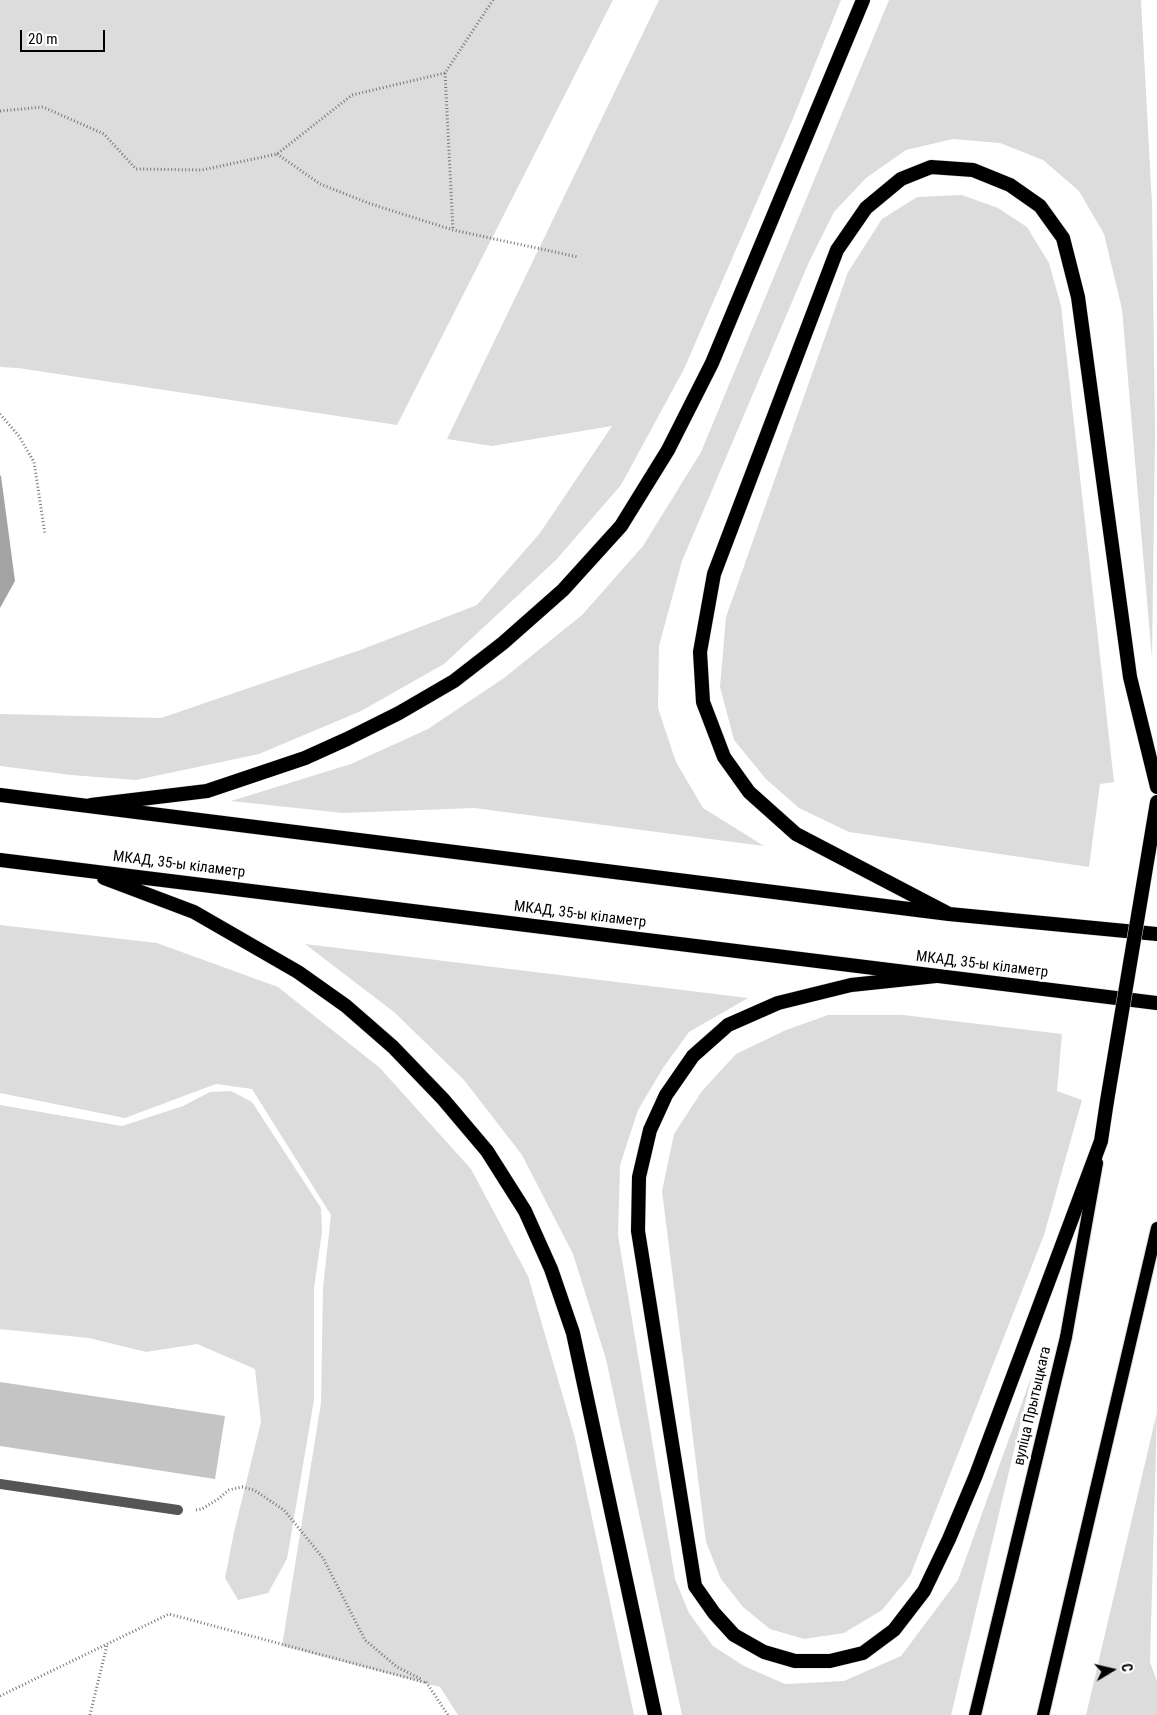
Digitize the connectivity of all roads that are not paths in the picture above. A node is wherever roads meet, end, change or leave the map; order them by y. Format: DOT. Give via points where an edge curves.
graph roads {
  1 [pos="863,0"];
  2 [pos="1157,787"];
  3 [pos="0,794"];
  4 [pos="1157,802"];
  5 [pos="91,805"];
  6 [pos="0,860"];
  7 [pos="82,870"];
  8 [pos="948,914"];
  9 [pos="1157,934"];
  10 [pos="936,976"];
  11 [pos="1157,1003"];
  12 [pos="1101,1141"];
  13 [pos="1157,1228"];
  14 [pos="0,1484"];
  15 [pos="178,1510"];
  16 [pos="655,1715"];
  17 [pos="976,1715"];
  18 [pos="1043,1715"];
  1 -- 5 [label="highway" via="712,363 673,442 621,526 564,590 503,644 454,681 339,743 306,758 207,791"];
  2 -- 8 [label="highway" via="1130,677 1078,297 1063,238 1040,206 1010,185 973,170 931,167 900,179 866,208 836,250 714,574 700,652 703,702 724,757 749,792 796,834"];
  3 -- 5 [label="highway"];
  4 -- 12 [label="highway, вуліца Прытыцкага, bridge"];
  5 -- 8 [label="highway"];
  6 -- 7 [label="highway, МКАД, 35-ы кіламетр"];
  7 -- 10 [label="highway, МКАД, 35-ы кіламетр"];
  7 -- 16 [label="highway" via="194,912 298,972 346,1006 393,1047 488,1151 525,1211 552,1269 573,1333"];
  8 -- 9 [label="highway"];
  10 -- 11 [label="highway, МКАД, 35-ы кіламетр"];
  10 -- 12 [label="highway" via="851,985 778,1003 728,1025 693,1056 666,1095 650,1130 639,1177 638,1231 695,1586 734,1635 764,1652 795,1661 830,1661 863,1652 894,1630 924,1591 976,1475"];
  12 -- 17 [label="main road, вуліца Прытыцкага" via="1066,1337"];
  13 -- 18 [label="main road"];
  14 -- 15 [label="lane"];
}
